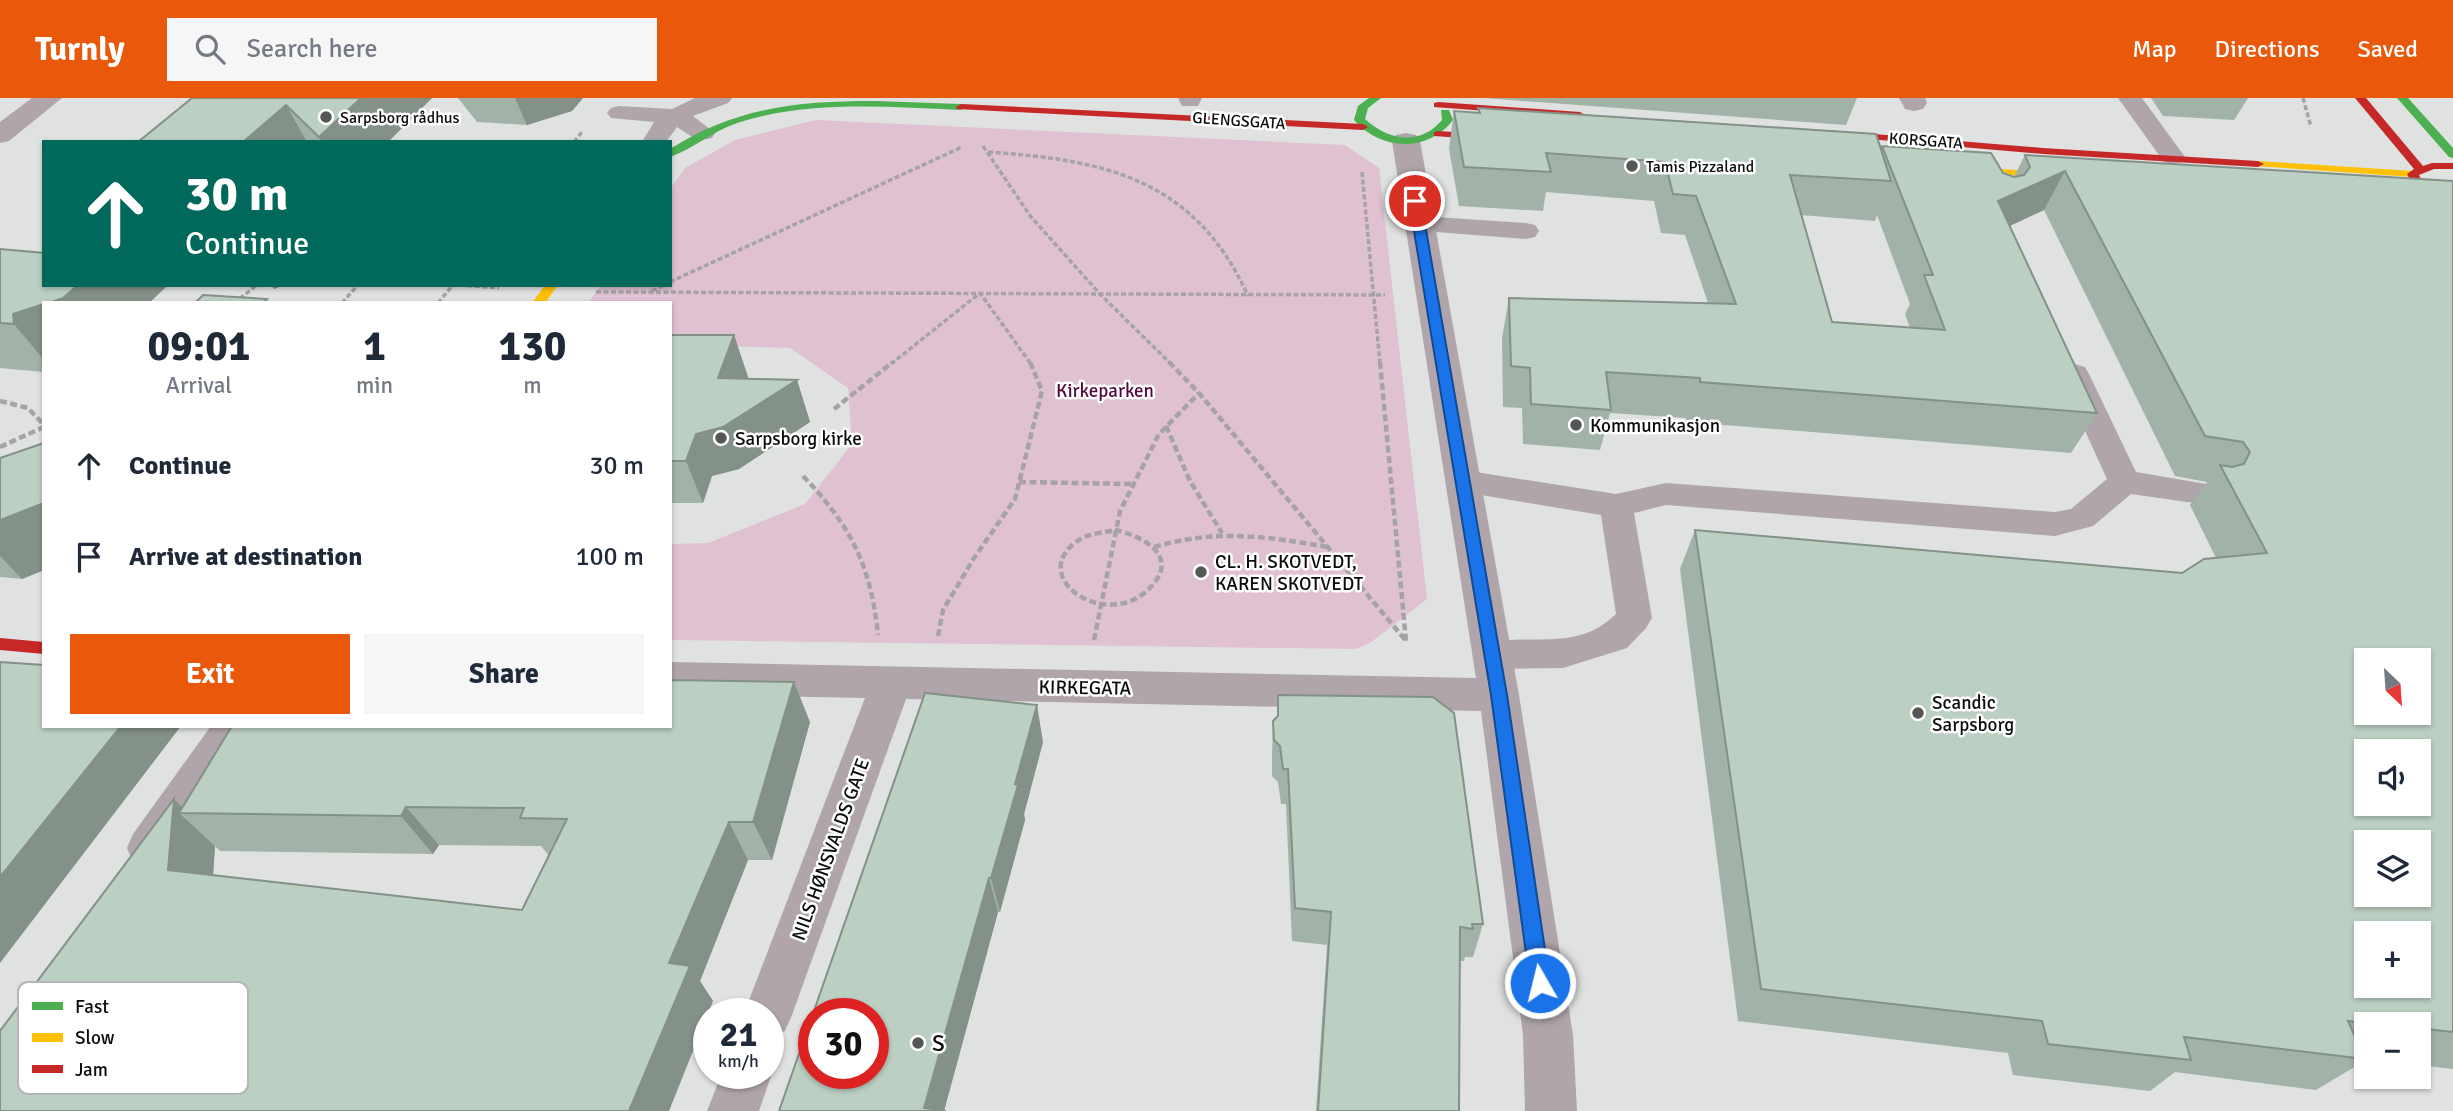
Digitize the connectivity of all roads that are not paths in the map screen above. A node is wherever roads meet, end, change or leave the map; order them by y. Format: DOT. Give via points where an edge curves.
graph roads {
  1 [pos="48,98"];
  2 [pos="720,98"];
  3 [pos="882,98"];
  4 [pos="1422,98"];
  5 [pos="2130,98"];
  6 [pos="2360,98"];
  7 [pos="2402,98"];
  8 [pos="1344,99"];
  9 [pos="1374,99"];
  10 [pos="1194,100"];
  11 [pos="906,105"];
  12 [pos="1438,105"];
  13 [pos="619,113"];
  14 [pos="1114,113"];
  15 [pos="676,116"];
  16 [pos="1598,117"];
  17 [pos="1363,127"];
  18 [pos="1816,132"];
  19 [pos="703,133"];
  20 [pos="1438,134"];
  21 [pos="0,135"];
  22 [pos="1514,139"];
  23 [pos="655,140"];
  24 [pos="1406,141"];
  25 [pos="1968,143"];
  26 [pos="672,153"];
  27 [pos="2453,155"];
  28 [pos="2174,157"];
  29 [pos="2453,166"];
  30 [pos="1933,168"];
  31 [pos="1979,171"];
  32 [pos="2416,172"];
  33 [pos="2084,177"];
  34 [pos="1990,194"];
  35 [pos="2402,197"];
  36 [pos="2429,199"];
  37 [pos="2453,210"];
  38 [pos="1419,224"];
  39 [pos="1526,231"];
  40 [pos="550,287"];
  41 [pos="540,301"];
  42 [pos="2060,346"];
  43 [pos="1463,481"];
  44 [pos="2125,482"];
  45 [pos="2201,493"];
  46 [pos="1616,506"];
  47 [pos="0,644"];
  48 [pos="42,649"];
  49 [pos="1496,675"];
  50 [pos="672,678"];
  51 [pos="891,683"];
  52 [pos="233,728"];
  53 [pos="125,884"];
  54 [pos="775,998"];
  55 [pos="741,1089"];
  56 [pos="733,1111"];
  57 [pos="1551,1111"];
  1 -- 21 [label="street"];
  2 -- 15 [label="lane"];
  3 -- 11 [label="lane"];
  4 -- 12 [label="street"];
  5 -- 28 [label="lane"];
  6 -- 32 [label="street"];
  7 -- 27 [label="street"];
  8 -- 9 [label="street"];
  9 -- 17 [label="street" via="1358,112"];
  10 -- 14 [label="street, GLENGSGATA"];
  11 -- 14 [label="street, GLENGSGATA"];
  11 -- 19 [label="street, GLENGSGATA" via="777,110"];
  12 -- 16 [label="street"];
  12 -- 20 [label="street" via="1448,120"];
  13 -- 15 [label="lane"];
  14 -- 17 [label="street, GLENGSGATA"];
  15 -- 19 [label="lane"];
  15 -- 23 [label="lane"];
  17 -- 24 [label="street, GLENGSGATA" via="1381,137"];
  18 -- 25 [label="street, KORSGATA"];
  19 -- 26 [label="street, GLENGSGATA"];
  20 -- 22 [label="street"];
  20 -- 24 [label="street"];
  24 -- 38 [label="street"];
  25 -- 28 [label="street, KORSGATA"];
  25 -- 31 [label="lane"];
  28 -- 32 [label="street, KORSGATA"];
  29 -- 32 [label="street, KORSGATA" via="2431,165"];
  30 -- 31 [label="street, KORSGATA"];
  31 -- 33 [label="street, KORSGATA"];
  31 -- 34 [label="lane"];
  32 -- 36 [label="street" via="2413,182"];
  35 -- 36 [label="street"];
  36 -- 37 [label="street"];
  38 -- 39 [label="lane"];
  38 -- 43 [label="street"];
  40 -- 41 [label="street"];
  42 -- 44 [label="lane"];
  43 -- 46 [label="lane"];
  43 -- 49 [label="street"];
  44 -- 45 [label="lane"];
  44 -- 46 [label="lane" via="2081,518 2055,524 1666,494"];
  46 -- 49 [label="lane" via="1634,618 1614,638"];
  47 -- 48 [label="street"];
  49 -- 51 [label="street, KIRKEGATA"];
  49 -- 57 [label="street" via="1548,1035"];
  50 -- 51 [label="street, KIRKEGATA"];
  51 -- 54 [label="street, NILS HØNSVALDS GATE"];
  52 -- 53 [label="street"];
  55 -- 56 [label="street"];
}
